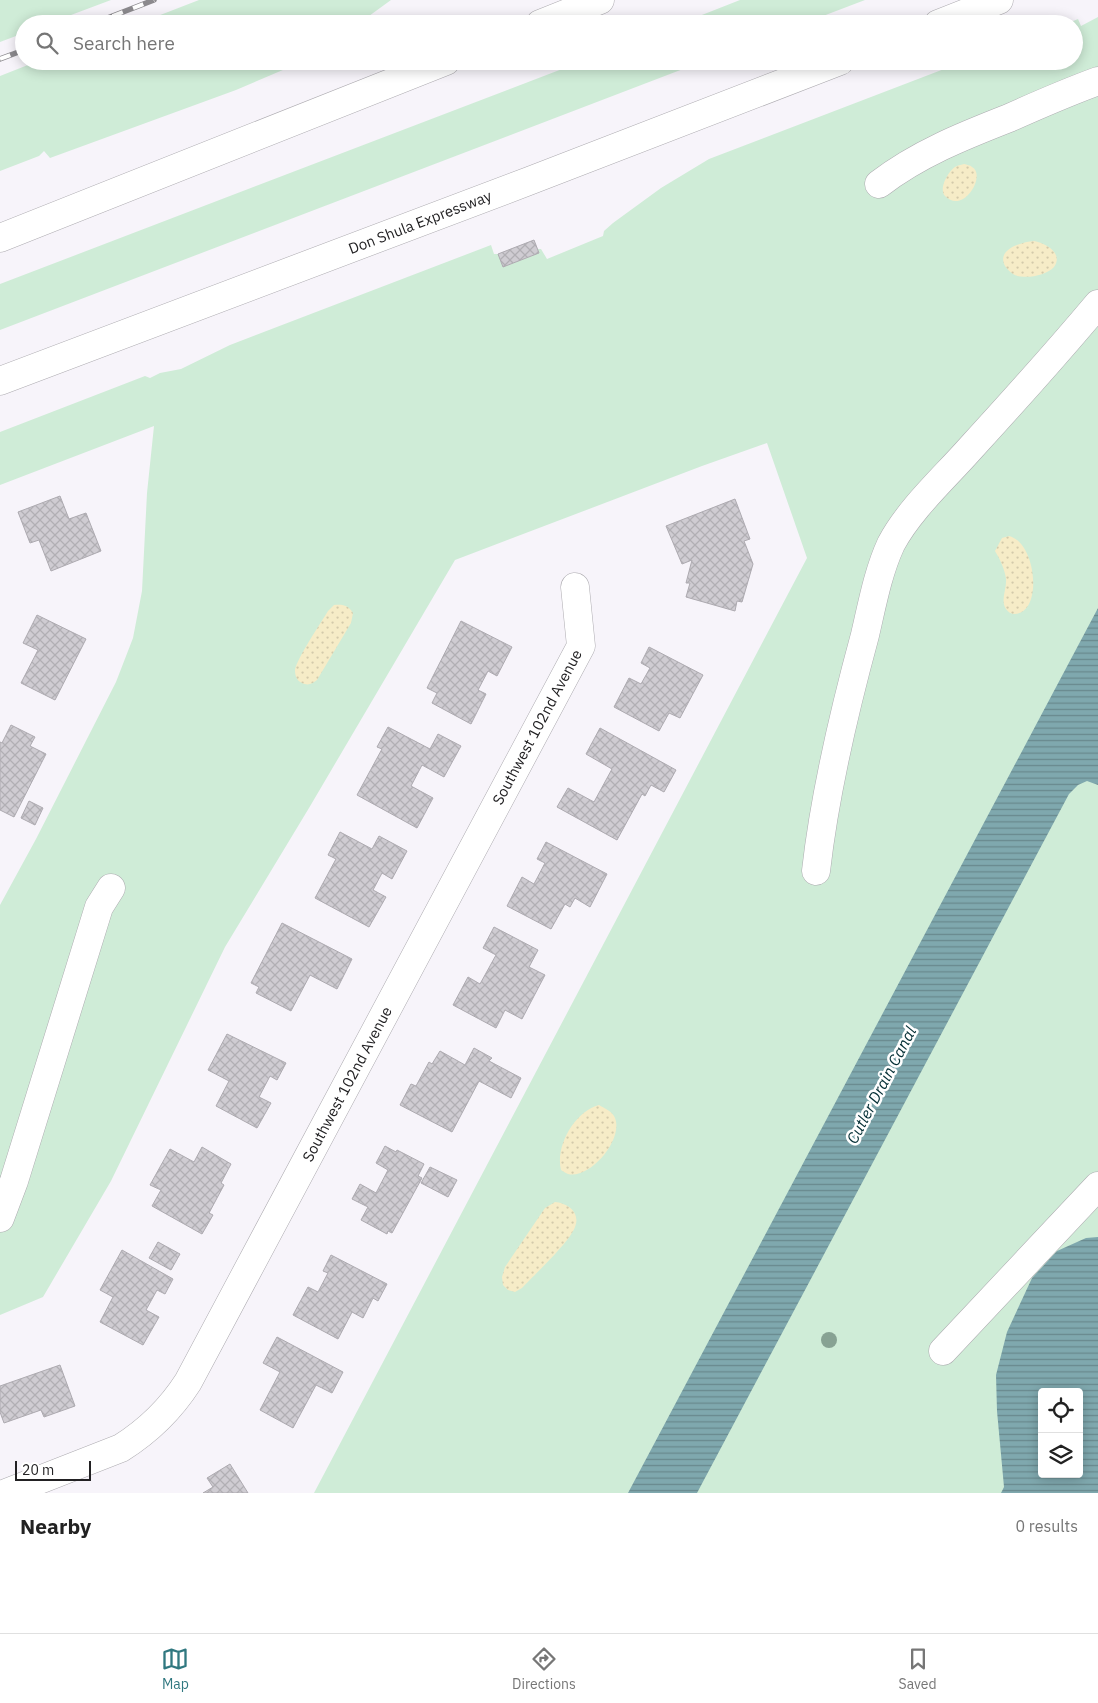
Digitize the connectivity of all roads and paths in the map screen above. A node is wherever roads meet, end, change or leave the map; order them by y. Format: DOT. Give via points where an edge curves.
graph roads {
  1 [pos="600,0"];
  2 [pos="999,0"];
  3 [pos="562,15"];
  4 [pos="961,15"];
  5 [pos="423,70"];
  6 [pos="817,70"];
  7 [pos="1098,81"];
  8 [pos="878,184"];
  9 [pos="38,224"];
  10 [pos="0,231"];
  11 [pos="0,238"];
  12 [pos="1098,304"];
  13 [pos="0,381"];
  14 [pos="575,587"];
  15 [pos="816,871"];
  16 [pos="111,888"];
  17 [pos="1098,1186"];
  18 [pos="0,1218"];
  19 [pos="943,1351"];
  20 [pos="6,1493"];
  1 -- 3 [label="main road"];
  2 -- 4 [label="main road"];
  5 -- 9 [label="main road"];
  6 -- 13 [label="main road, Don Shula Expressway"];
  7 -- 8 [label="main road" via="966,135 917,159"];
  9 -- 10 [label="main road"];
  9 -- 11 [label="main road"];
  12 -- 15 [label="main road" via="920,505 892,544 842,724 822,820"];
  14 -- 20 [label="main road, Southwest 102nd Avenue" via="581,646 188,1382 159,1419 121,1448"];
  16 -- 18 [label="main road" via="99,907"];
  17 -- 19 [label="main road"];
}
